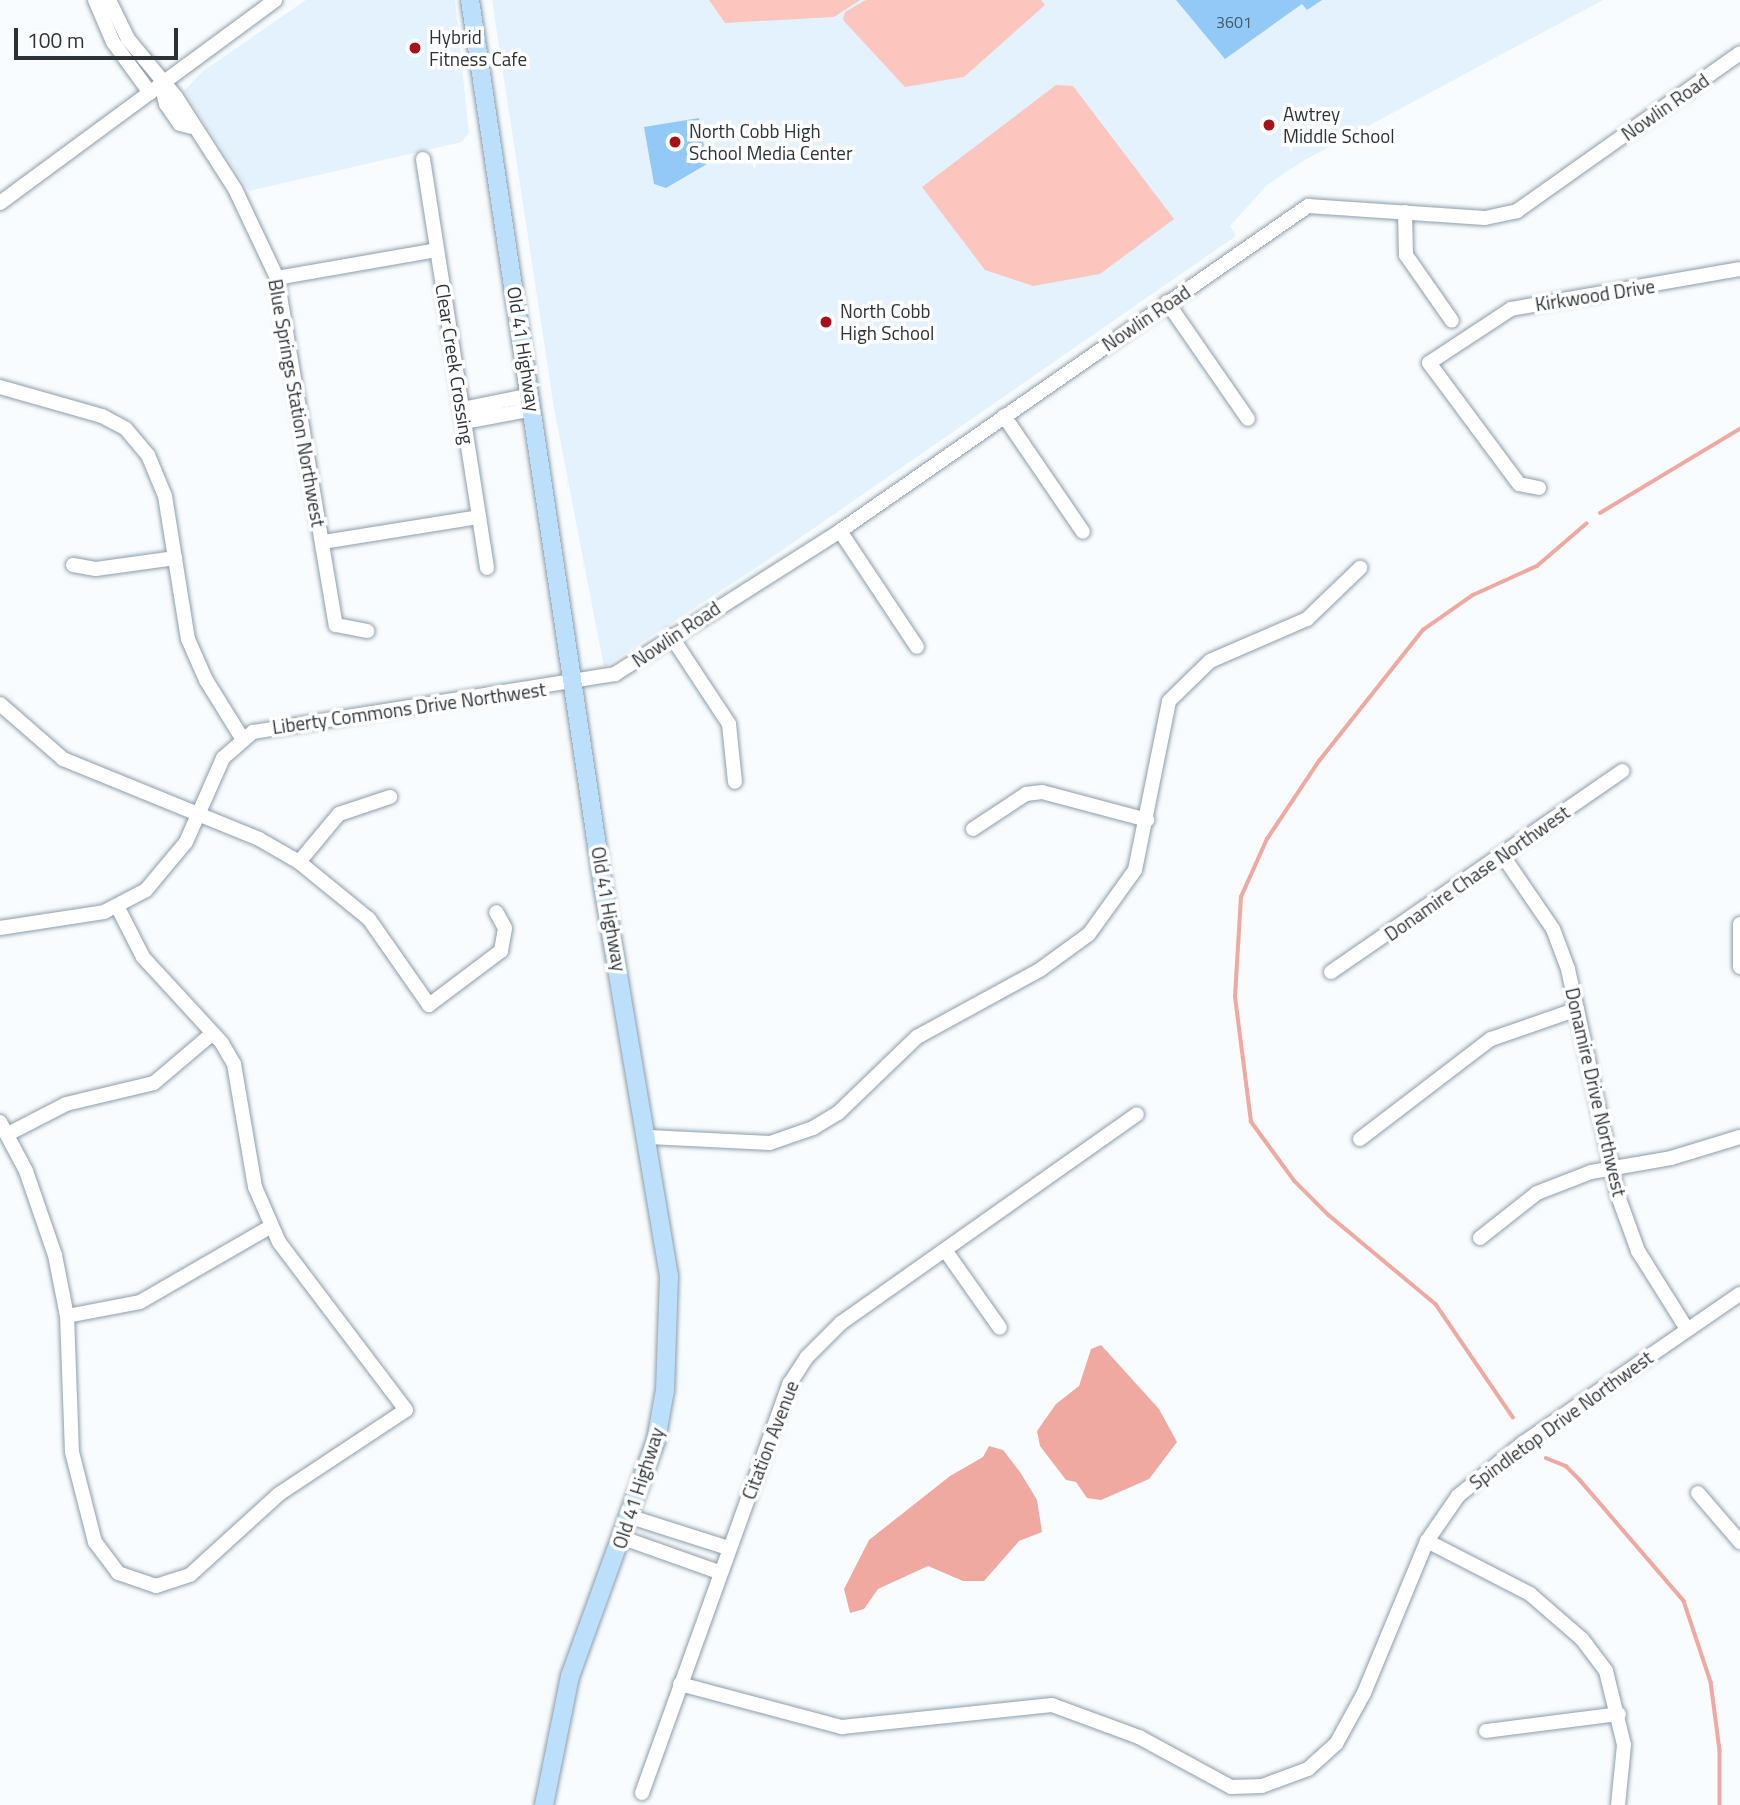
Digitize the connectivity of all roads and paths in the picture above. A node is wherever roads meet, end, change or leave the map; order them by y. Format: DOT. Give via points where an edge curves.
graph roads {
  1 [pos="94,0"];
  2 [pos="109,0"];
  3 [pos="275,0"];
  4 [pos="470,0"];
  5 [pos="1740,53"];
  6 [pos="156,88"];
  7 [pos="423,159"];
  8 [pos="0,204"];
  9 [pos="1405,212"];
  10 [pos="437,250"];
  11 [pos="1740,269"];
  12 [pos="277,278"];
  13 [pos="1167,302"];
  14 [pos="1452,321"];
  15 [pos="0,387"];
  16 [pos="532,402"];
  17 [pos="463,416"];
  18 [pos="1004,416"];
  19 [pos="1248,419"];
  20 [pos="1539,488"];
  21 [pos="479,517"];
  22 [pos="841,531"];
  23 [pos="1083,532"];
  24 [pos="323,542"];
  25 [pos="176,558"];
  26 [pos="73,565"];
  27 [pos="487,568"];
  28 [pos="1360,568"];
  29 [pos="367,631"];
  30 [pos="671,636"];
  31 [pos="917,647"];
  32 [pos="576,684"];
  33 [pos="0,704"];
  34 [pos="242,738"];
  35 [pos="1622,771"];
  36 [pos="735,782"];
  37 [pos="390,796"];
  38 [pos="198,814"];
  39 [pos="1147,820"];
  40 [pos="973,829"];
  41 [pos="1503,856"];
  42 [pos="299,862"];
  43 [pos="117,906"];
  44 [pos="496,912"];
  45 [pos="1740,926"];
  46 [pos="0,928"];
  47 [pos="1740,967"];
  48 [pos="1331,972"];
  49 [pos="1577,1009"];
  50 [pos="213,1033"];
  51 [pos="1137,1114"];
  52 [pos="4,1128"];
  53 [pos="649,1137"];
  54 [pos="1740,1137"];
  55 [pos="1360,1139"];
  56 [pos="1614,1169"];
  57 [pos="270,1227"];
  58 [pos="1480,1238"];
  59 [pos="945,1250"];
  60 [pos="1740,1294"];
  61 [pos="67,1316"];
  62 [pos="1000,1328"];
  63 [pos="1687,1329"];
  64 [pos="1698,1493"];
  65 [pos="631,1517"];
  66 [pos="623,1538"];
  67 [pos="1427,1541"];
  68 [pos="1740,1542"];
  69 [pos="728,1548"];
  70 [pos="719,1572"];
  71 [pos="680,1684"];
  72 [pos="1619,1714"];
  73 [pos="1486,1731"];
  74 [pos="642,1793"];
  75 [pos="544,1805"];
  76 [pos="1618,1805"];
  1 -- 6 [label="street" via="113,42"];
  2 -- 6 [label="street"];
  3 -- 6 [label="street"];
  4 -- 16 [label="main road, Old 41 Highway"];
  5 -- 9 [label="street, Nowlin Road" via="1517,211 1485,218"];
  6 -- 8 [label="street"];
  6 -- 12 [label="street, Blue Springs Station Northwest" via="189,116 191,127 235,189"];
  7 -- 10 [label="street, Clear Creek Crossing"];
  9 -- 13 [label="street, Nowlin Road" via="1308,206"];
  9 -- 14 [label="street" via="1406,255"];
  10 -- 12 [label="street"];
  10 -- 17 [label="street, Clear Creek Crossing"];
  11 -- 20 [label="street, Kirkwood Drive" via="1709,278 1511,309 1429,363 1519,484"];
  12 -- 24 [label="street, Blue Springs Station Northwest"];
  13 -- 18 [label="street, Nowlin Road"];
  13 -- 19 [label="street"];
  15 -- 25 [label="street" via="102,416 134,437 159,474"];
  16 -- 17 [label="street"];
  16 -- 32 [label="main road, Old 41 Highway"];
  17 -- 21 [label="street, Clear Creek Crossing"];
  18 -- 22 [label="street, Nowlin Road"];
  18 -- 23 [label="street"];
  21 -- 24 [label="street"];
  21 -- 27 [label="street, Clear Creek Crossing"];
  22 -- 30 [label="street, Nowlin Road"];
  22 -- 31 [label="street"];
  24 -- 29 [label="street, Blue Springs Station Northwest" via="336,625"];
  25 -- 26 [label="street" via="96,569"];
  25 -- 34 [label="street" via="192,651"];
  28 -- 39 [label="street" via="1307,619 1210,661 1169,701"];
  30 -- 32 [label="street, Nowlin Road" via="615,674"];
  30 -- 36 [label="street" via="729,724"];
  32 -- 34 [label="street, Liberty Commons Drive Northwest" via="303,721"];
  32 -- 53 [label="main road, Old 41 Highway" via="603,886"];
  33 -- 38 [label="street" via="63,759"];
  34 -- 38 [label="street" via="218,767"];
  35 -- 41 [label="street, Donamire Chase Northwest"];
  37 -- 42 [label="street" via="339,814"];
  38 -- 42 [label="street"];
  38 -- 43 [label="street" via="164,874"];
  39 -- 40 [label="street" via="1042,792 1026,794"];
  39 -- 53 [label="street" via="1135,870 1089,934 1041,969 917,1037 838,1113 770,1143"];
  41 -- 48 [label="street, Donamire Chase Northwest"];
  41 -- 49 [label="street, Donamire Drive Northwest" via="1553,929"];
  42 -- 44 [label="street" via="369,919 429,1005 500,951 505,928"];
  43 -- 46 [label="street"];
  43 -- 50 [label="street" via="143,957"];
  45 -- 47 [label="street"];
  49 -- 55 [label="street" via="1491,1039"];
  49 -- 56 [label="street, Donamire Drive Northwest"];
  50 -- 52 [label="street" via="154,1083 66,1104"];
  50 -- 57 [label="street" via="238,1076 252,1173"];
  51 -- 59 [label="street, Citation Avenue"];
  52 -- 61 [label="street" via="52,1243"];
  53 -- 65 [label="main road, Old 41 Highway" via="669,1276 665,1391 656,1440"];
  54 -- 56 [label="street"];
  56 -- 58 [label="street" via="1537,1193"];
  56 -- 63 [label="street, Donamire Drive Northwest" via="1638,1251"];
  57 -- 61 [label="street" via="140,1303"];
  57 -- 61 [label="street" via="406,1410 279,1494 190,1575 156,1586 135,1582 118,1573 100,1553 78,1479 67,1414"];
  59 -- 62 [label="street"];
  59 -- 69 [label="street, Citation Avenue" via="841,1324 807,1356 790,1383"];
  60 -- 63 [label="street, Spindletop Drive Northwest"];
  63 -- 67 [label="street, Spindletop Drive Northwest" via="1523,1443 1458,1496"];
  64 -- 68 [label="street"];
  65 -- 66 [label="main road, Old 41 Highway"];
  65 -- 69 [label="street"];
  66 -- 70 [label="street"];
  66 -- 75 [label="main road, Old 41 Highway" via="570,1676"];
  67 -- 71 [label="street, Spindletop Drive Northwest" via="1364,1693 1336,1744 1308,1769 1262,1786 1231,1787 1139,1737 1052,1705 842,1727"];
  67 -- 72 [label="street" via="1530,1594 1583,1639 1606,1671"];
  69 -- 70 [label="street, Citation Avenue"];
  70 -- 71 [label="street, Citation Avenue"];
  71 -- 74 [label="street, Citation Avenue"];
  72 -- 73 [label="street"];
  72 -- 76 [label="street" via="1624,1745"];
}
